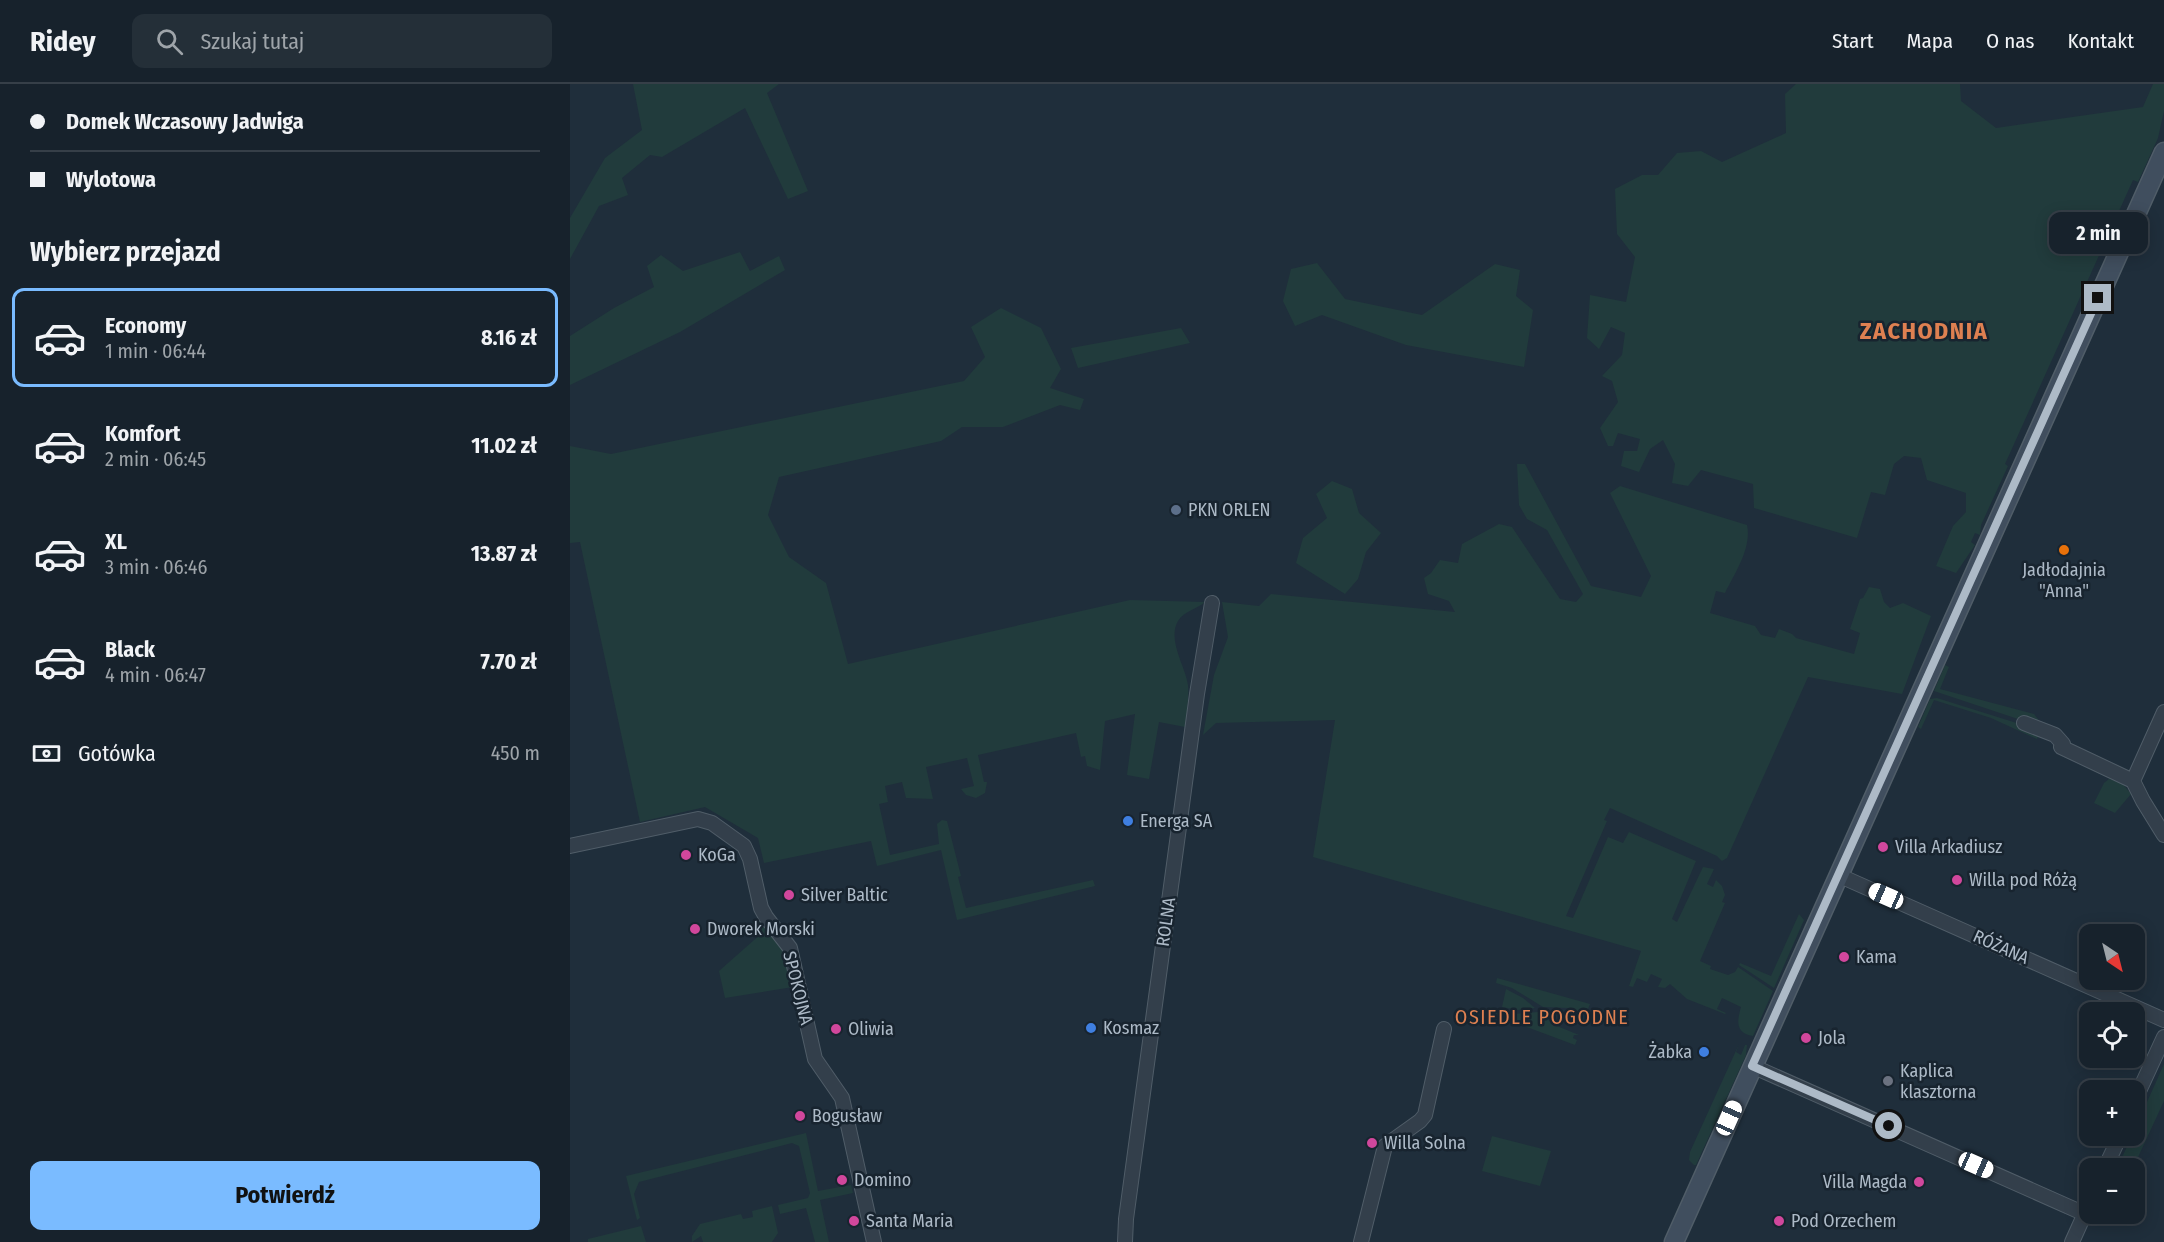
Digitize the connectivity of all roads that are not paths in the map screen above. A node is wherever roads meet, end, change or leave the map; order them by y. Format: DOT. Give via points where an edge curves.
graph roads {
  1 [pos="2164,152"];
  2 [pos="1212,603"];
  3 [pos="2164,712"];
  4 [pos="2024,723"];
  5 [pos="2133,781"];
  6 [pos="2164,835"];
  7 [pos="570,846"];
  8 [pos="1838,875"];
  9 [pos="2164,1020"];
  10 [pos="1444,1029"];
  11 [pos="2164,1037"];
  12 [pos="1752,1066"];
  13 [pos="2144,1080"];
  14 [pos="2079,1205"];
  15 [pos="2080,1224"];
  16 [pos="874,1242"];
  17 [pos="1125,1242"];
  18 [pos="1361,1242"];
  19 [pos="1674,1242"];
  20 [pos="2072,1242"];
  1 -- 8 [label="street"];
  2 -- 17 [label="street, ROLNA"];
  3 -- 5 [label="street"];
  4 -- 5 [label="street" via="2055,735 2063,744 2061,747"];
  5 -- 6 [label="street"];
  7 -- 16 [label="street, SPOKOJNA" via="698,819 712,823 744,846 761,908 790,948 815,1059 842,1098"];
  8 -- 9 [label="street, RÓŻANA"];
  8 -- 12 [label="street"];
  10 -- 18 [label="street" via="1425,1114 1385,1146"];
  11 -- 13 [label="street"];
  12 -- 14 [label="street"];
  12 -- 19 [label="street"];
  15 -- 20 [label="street"];
}
